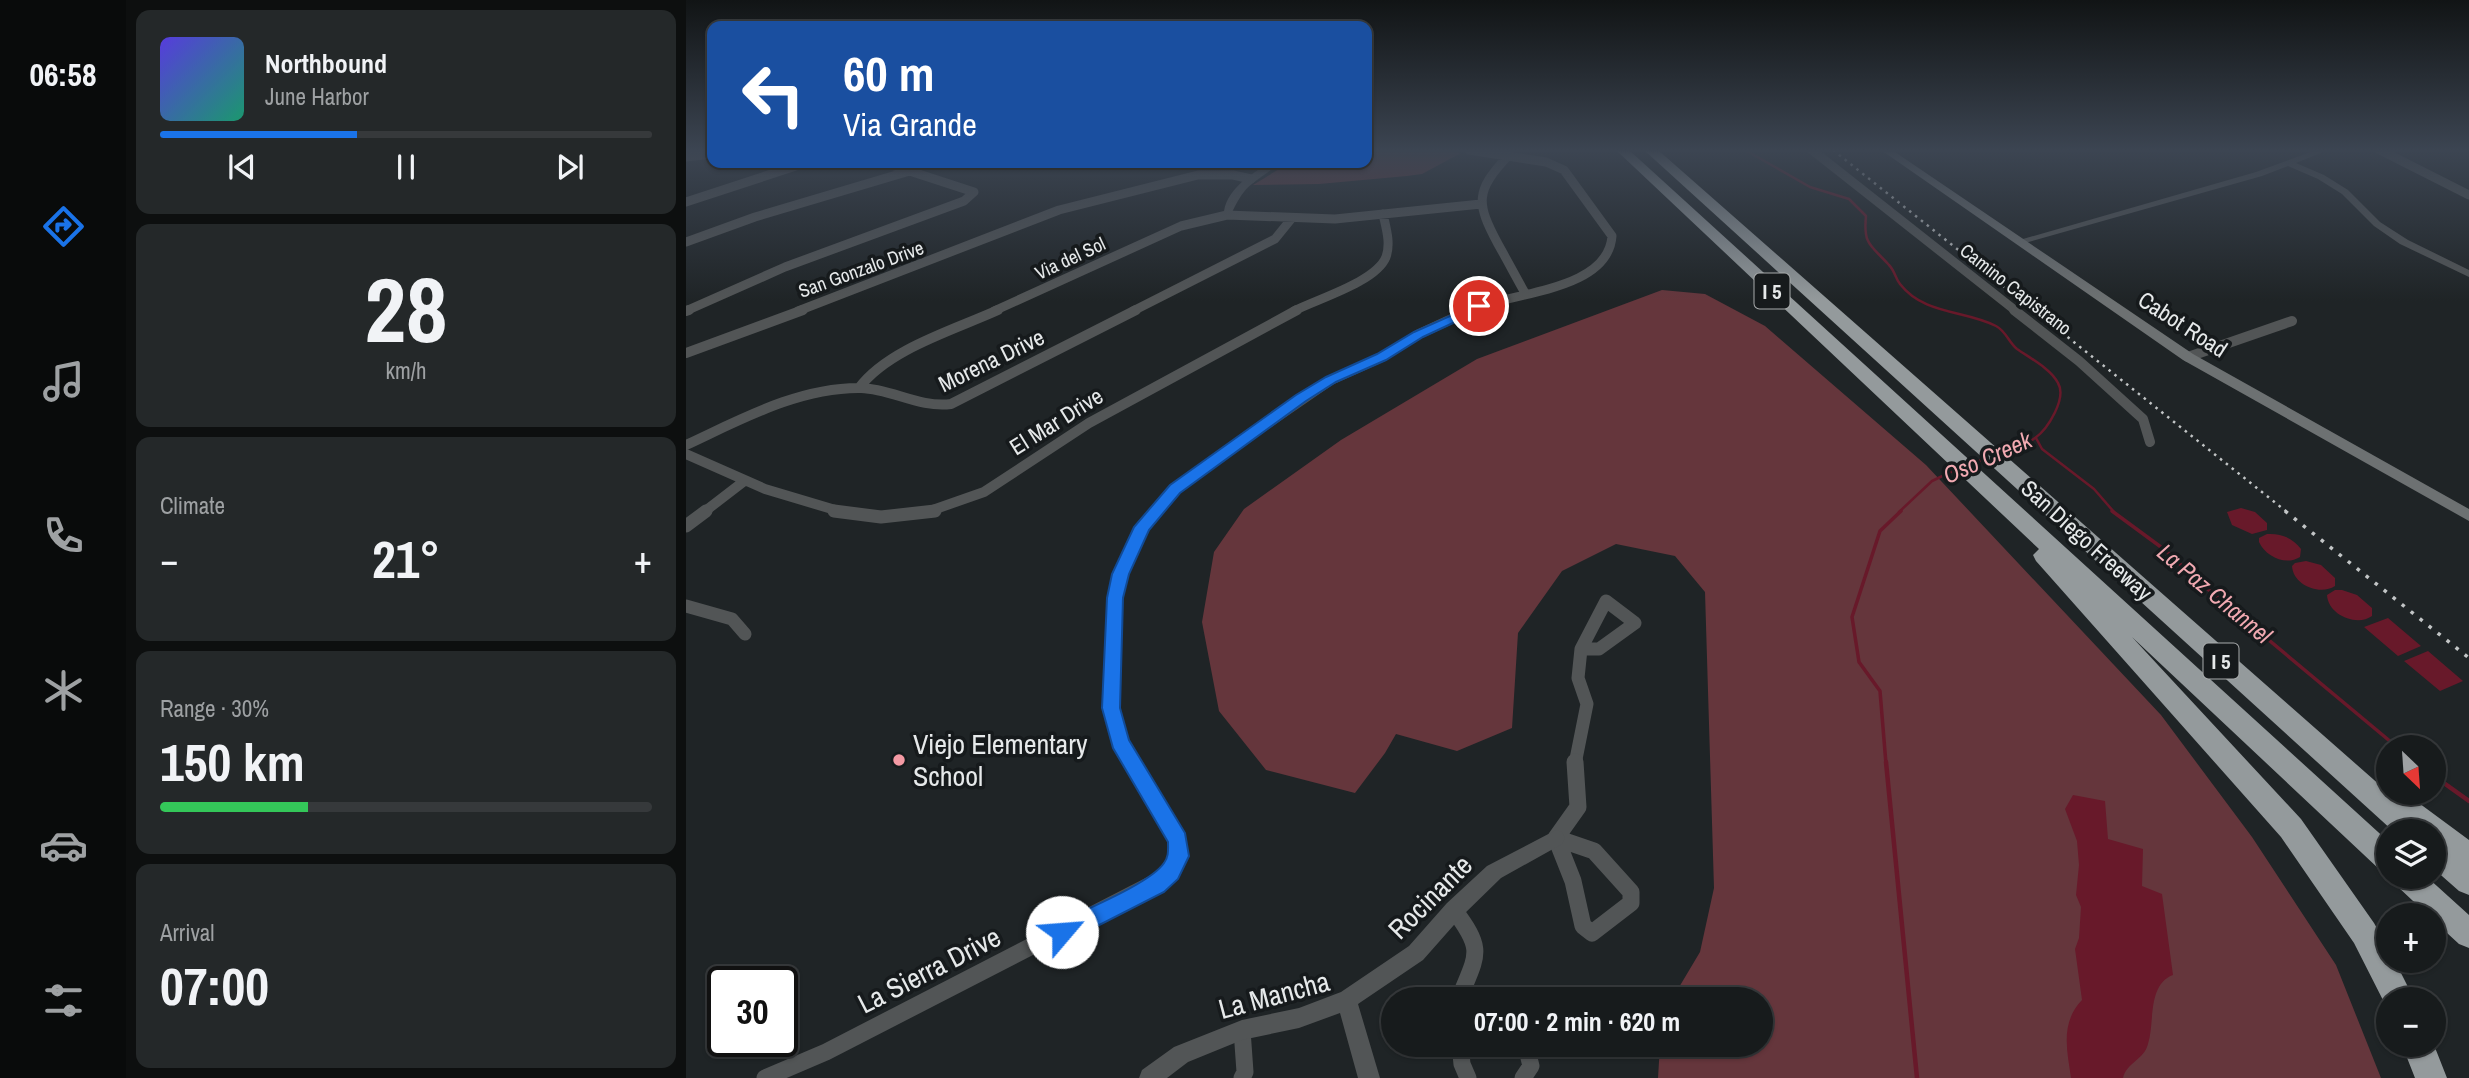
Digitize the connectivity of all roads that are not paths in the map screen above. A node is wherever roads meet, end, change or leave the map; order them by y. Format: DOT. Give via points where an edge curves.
graph roads {
  1 [pos="811,200"];
  2 [pos="965,200"];
  3 [pos="1095,200"];
  4 [pos="1232,200"];
  5 [pos="1481,200"];
  6 [pos="1586,200"];
  7 [pos="1676,200"];
  8 [pos="1706,200"];
  9 [pos="1876,200"];
  10 [pos="1961,200"];
  11 [pos="2160,200"];
  12 [pos="2353,200"];
  13 [pos="1481,204"];
  14 [pos="1383,214"];
  15 [pos="1227,215"];
  16 [pos="1292,218"];
  17 [pos="2021,241"];
  18 [pos="686,242"];
  19 [pos="2469,274"];
  20 [pos="1525,293"];
  21 [pos="686,311"];
  22 [pos="2292,321"];
  23 [pos="686,353"];
  24 [pos="2188,357"];
  25 [pos="859,388"];
  26 [pos="2150,442"];
  27 [pos="686,445"];
  28 [pos="686,454"];
  29 [pos="743,482"];
  30 [pos="2469,516"];
  31 [pos="686,526"];
  32 [pos="2031,528"];
  33 [pos="686,606"];
  34 [pos="745,634"];
  35 [pos="1581,649"];
  36 [pos="2247,684"];
  37 [pos="2399,819"];
  38 [pos="1556,838"];
  39 [pos="2376,848"];
  40 [pos="2469,857"];
  41 [pos="2446,862"];
  42 [pos="2469,883"];
  43 [pos="2420,889"];
  44 [pos="1454,910"];
  45 [pos="2469,934"];
  46 [pos="1464,987"];
  47 [pos="2393,987"];
  48 [pos="1347,1000"];
  49 [pos="1242,1030"];
  50 [pos="1461,1057"];
  51 [pos="1529,1057"];
  52 [pos="2423,1057"];
  53 [pos="765,1078"];
  54 [pos="1150,1078"];
  55 [pos="1242,1078"];
  56 [pos="1369,1078"];
  57 [pos="1468,1078"];
  58 [pos="1523,1078"];
  59 [pos="2431,1078"];
  1 -- 18 [label="street"];
  2 -- 21 [label="street" via="785,267"];
  3 -- 23 [label="street, San Gonzalo Drive" via="1059,209"];
  4 -- 15 [label="street"];
  5 -- 13 [label="street"];
  6 -- 20 [label="street" via="1612,236 1612,249 1594,271 1579,279"];
  7 -- 32 [label="highway, San Diego Freeway / I 5"];
  8 -- 36 [label="highway, San Diego Freeway / I 5"];
  9 -- 26 [label="street, Camino Capistrano" via="2079,361 2143,419"];
  10 -- 17 [label="main road, Cabot Road"];
  11 -- 17 [label="street"];
  12 -- 19 [label="street" via="2404,242"];
  13 -- 14 [label="street, Via del Sol"];
  13 -- 20 [label="street" via="1483,216"];
  14 -- 16 [label="street, Via del Sol"];
  14 -- 29 [label="street, El Mar Drive" via="1389,247 1378,268 1362,280 1127,401 969,499 928,512 873,519"];
  15 -- 16 [label="street, Via del Sol"];
  15 -- 25 [label="street, Via del Sol" via="1181,226 888,360"];
  16 -- 25 [label="street, Morena Drive" via="1275,239 951,404 937,408"];
  17 -- 24 [label="main road, Cabot Road"];
  20 -- 53 [label="street, La Sierra Drive" via="1460,314 1331,380 1197,471 1142,527 1120,574 1115,598 1111,708 1120,742 1178,840 1179,856 1171,872 1156,884 826,1052"];
  22 -- 24 [label="street"];
  24 -- 30 [label="main road, Cabot Road"];
  25 -- 27 [label="street, Morena Drive" via="795,399"];
  28 -- 29 [label="street, El Mar Drive"];
  29 -- 31 [label="street"];
  32 -- 39 [label="highway, San Diego Freeway / I 5"];
  32 -- 47 [label="highway" via="2046,559 2291,828 2364,933"];
  33 -- 34 [label="street" via="732,619"];
  35 -- 38 [label="street" via="1579,693 1587,704 1574,753 1578,807"];
  36 -- 37 [label="highway, San Diego Freeway / I 5"];
  36 -- 40 [label="highway"];
  38 -- 38 [label="street" via="1594,851 1631,892 1631,903 1592,933 1583,926 1573,881"];
  38 -- 44 [label="street, Rocinante" via="1494,872"];
  41 -- 42 [label="highway"];
  43 -- 45 [label="highway"];
  44 -- 46 [label="street" via="1473,935 1477,955"];
  44 -- 48 [label="street, Rocinante" via="1416,953"];
  48 -- 49 [label="street, La Mancha"];
  48 -- 56 [label="street, La Mancha"];
  49 -- 54 [label="street, La Mancha" via="1181,1054"];
  49 -- 55 [label="street"];
  50 -- 57 [label="street"];
  51 -- 58 [label="street" via="1531,1066"];
  52 -- 59 [label="highway"];
}
